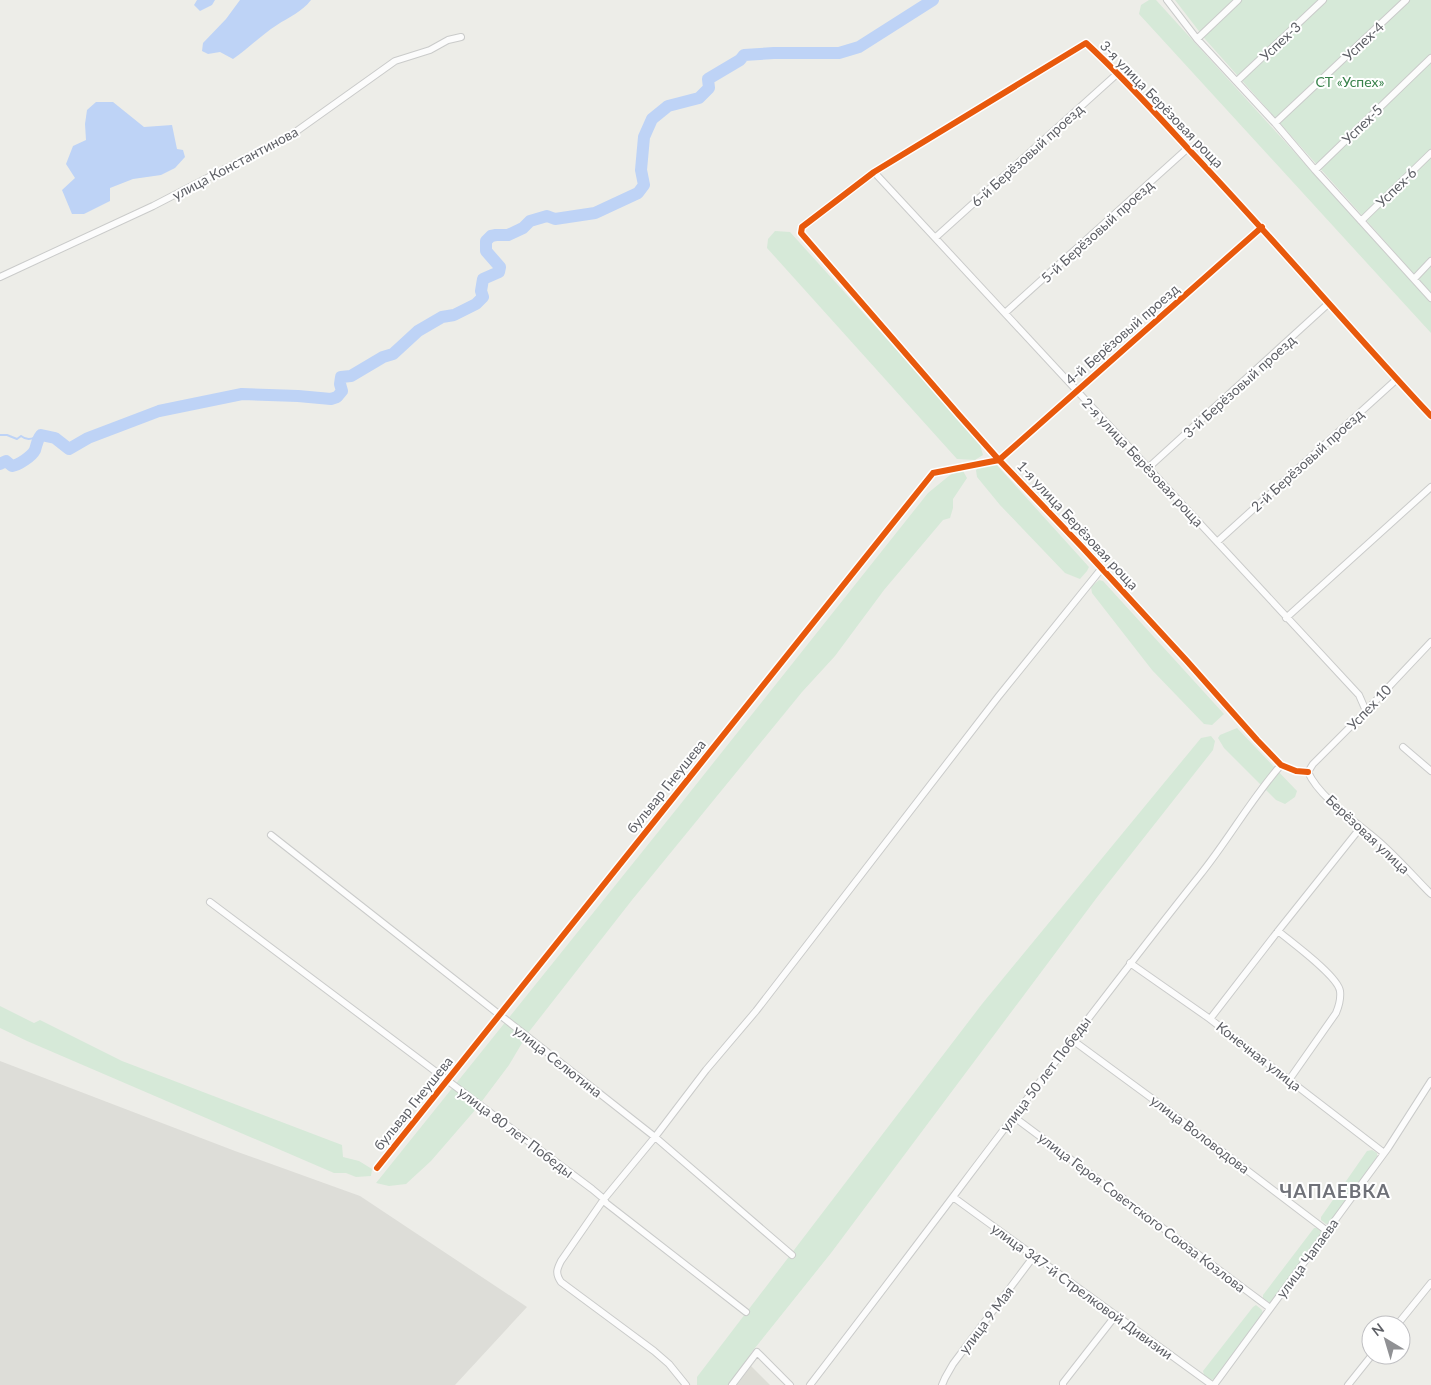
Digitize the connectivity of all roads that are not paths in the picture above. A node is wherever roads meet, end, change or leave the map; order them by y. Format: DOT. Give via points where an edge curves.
graph roads {
  1 [pos="1167,0"];
  2 [pos="1238,0"];
  3 [pos="1323,0"];
  4 [pos="1406,0"];
  5 [pos="461,37"];
  6 [pos="1197,39"];
  7 [pos="1431,58"];
  8 [pos="1118,72"];
  9 [pos="1237,81"];
  10 [pos="1275,123"];
  11 [pos="1188,148"];
  12 [pos="1431,153"];
  13 [pos="1315,170"];
  14 [pos="874,172"];
  15 [pos="1362,221"];
  16 [pos="1262,227"];
  17 [pos="801,232"];
  18 [pos="936,237"];
  19 [pos="1431,261"];
  20 [pos="0,277"];
  21 [pos="1414,279"];
  22 [pos="1431,298"];
  23 [pos="1329,303"];
  24 [pos="1005,313"];
  25 [pos="1397,379"];
  26 [pos="1077,390"];
  27 [pos="1431,416"];
  28 [pos="999,460"];
  29 [pos="1148,468"];
  30 [pos="1431,487"];
  31 [pos="1217,542"];
  32 [pos="1102,568"];
  33 [pos="1286,618"];
  34 [pos="1431,642"];
  35 [pos="1366,711"];
  36 [pos="1404,747"];
  37 [pos="1281,764"];
  38 [pos="1308,772"];
  39 [pos="1431,772"];
  40 [pos="1361,827"];
  41 [pos="271,836"];
  42 [pos="1431,894"];
  43 [pos="210,902"];
  44 [pos="1278,931"];
  45 [pos="1130,963"];
  46 [pos="500,1015"];
  47 [pos="1210,1019"];
  48 [pos="1071,1039"];
  49 [pos="447,1080"];
  50 [pos="1289,1080"];
  51 [pos="1431,1081"];
  52 [pos="1014,1117"];
  53 [pos="655,1137"];
  54 [pos="1384,1153"];
  55 [pos="377,1168"];
  56 [pos="953,1197"];
  57 [pos="604,1199"];
  58 [pos="1327,1230"];
  59 [pos="792,1256"];
  60 [pos="1034,1256"];
  61 [pos="1431,1283"];
  62 [pos="1270,1308"];
  63 [pos="746,1312"];
  64 [pos="1405,1315"];
  65 [pos="1116,1316"];
  66 [pos="1364,1365"];
  67 [pos="686,1385"];
  68 [pos="732,1385"];
  69 [pos="790,1385"];
  70 [pos="810,1385"];
  71 [pos="942,1385"];
  72 [pos="1064,1385"];
  73 [pos="1213,1385"];
  74 [pos="1348,1385"];
  1 -- 6 [label="street"];
  2 -- 6 [label="street"];
  3 -- 9 [label="street, Успех-3"];
  4 -- 10 [label="street, Успех-4"];
  5 -- 20 [label="street, улица Константинова" via="396,61 294,133 153,206"];
  6 -- 9 [label="street"];
  7 -- 13 [label="street, Успех-5"];
  8 -- 11 [label="street, 3-я улица Берёзовая роща"];
  8 -- 14 [label="street, 3-я улица Берёзовая роща" via="1086,43"];
  8 -- 18 [label="street, 6-й Берёзовый проезд"];
  9 -- 10 [label="street"];
  10 -- 13 [label="street"];
  11 -- 16 [label="street, 3-я улица Берёзовая роща"];
  11 -- 24 [label="street, 5-й Берёзовый проезд"];
  12 -- 15 [label="street, Успех-6"];
  13 -- 15 [label="street"];
  14 -- 17 [label="street, 3-я улица Берёзовая роща" via="802,227"];
  14 -- 18 [label="street, 2-я улица Берёзовая роща"];
  15 -- 21 [label="street"];
  16 -- 23 [label="street, 3-я улица Берёзовая роща"];
  16 -- 26 [label="street, 4-й Берёзовый проезд"];
  17 -- 28 [label="street, 1-я улица Берёзовая роща"];
  18 -- 24 [label="street, 2-я улица Берёзовая роща"];
  19 -- 21 [label="street"];
  21 -- 22 [label="street"];
  23 -- 25 [label="street, 3-я улица Берёзовая роща"];
  23 -- 29 [label="street, 3-й Берёзовый проезд"];
  24 -- 26 [label="street, 2-я улица Берёзовая роща"];
  25 -- 27 [label="street, 3-я улица Берёзовая роща"];
  25 -- 31 [label="street, 2-й Берёзовый проезд"];
  26 -- 28 [label="street, 4-й Берёзовый проезд"];
  26 -- 29 [label="street, 2-я улица Берёзовая роща"];
  28 -- 32 [label="street, 1-я улица Берёзовая роща"];
  28 -- 46 [label="street, бульвар Гнеушева" via="933,473"];
  29 -- 31 [label="street, 2-я улица Берёзовая роща"];
  30 -- 33 [label="street"];
  31 -- 33 [label="street, 2-я улица Берёзовая роща"];
  32 -- 37 [label="street, 1-я улица Берёзовая роща"];
  32 -- 53 [label="street"];
  33 -- 35 [label="street, 2-я улица Берёзовая роща" via="1359,695"];
  34 -- 35 [label="street, Успех 10"];
  35 -- 38 [label="street, Успех 10" via="1312,764"];
  36 -- 39 [label="street"];
  37 -- 38 [label="street, 1-я улица Берёзовая роща"];
  37 -- 45 [label="street, улица 50 лет Победы" via="1203,872"];
  38 -- 40 [label="street, Берёзовая улица" via="1312,781"];
  40 -- 42 [label="street, Берёзовая улица"];
  40 -- 44 [label="street"];
  41 -- 46 [label="street, улица Селютина"];
  43 -- 49 [label="street, улица 80 лет Победы"];
  44 -- 47 [label="street"];
  44 -- 50 [label="street" via="1333,978 1340,989 1336,1013"];
  45 -- 47 [label="street, Конечная улица"];
  45 -- 48 [label="street, улица 50 лет Победы"];
  46 -- 49 [label="street, бульвар Гнеушева"];
  46 -- 53 [label="street, улица Селютина"];
  47 -- 50 [label="street, Конечная улица"];
  48 -- 52 [label="street, улица 50 лет Победы"];
  48 -- 58 [label="street, улица Воловодова"];
  49 -- 55 [label="street, бульвар Гнеушева"];
  49 -- 57 [label="street, улица 80 лет Победы"];
  50 -- 54 [label="street, Конечная улица"];
  51 -- 54 [label="street, улица Чапаева"];
  52 -- 56 [label="street, улица 50 лет Победы"];
  52 -- 62 [label="street, улица Героя Советского Союза Козлова"];
  53 -- 57 [label="street"];
  53 -- 59 [label="street, улица Селютина"];
  54 -- 58 [label="street, улица Чапаева"];
  56 -- 60 [label="street, улица 347-й Стрелковой Дивизии"];
  56 -- 70 [label="street, улица 50 лет Победы"];
  57 -- 63 [label="street, улица 80 лет Победы" via="606,1204"];
  57 -- 67 [label="street" via="561,1261 557,1276 654,1351"];
  58 -- 62 [label="street, улица Чапаева"];
  60 -- 65 [label="street, улица 347-й Стрелковой Дивизии"];
  60 -- 71 [label="street, улица 9 Мая" via="953,1364"];
  61 -- 64 [label="street"];
  62 -- 73 [label="street, улица Чапаева"];
  65 -- 72 [label="street"];
  65 -- 73 [label="street, улица 347-й Стрелковой Дивизии"];
  66 -- 74 [label="street"];
  68 -- 69 [label="street" via="756,1352"];
}
